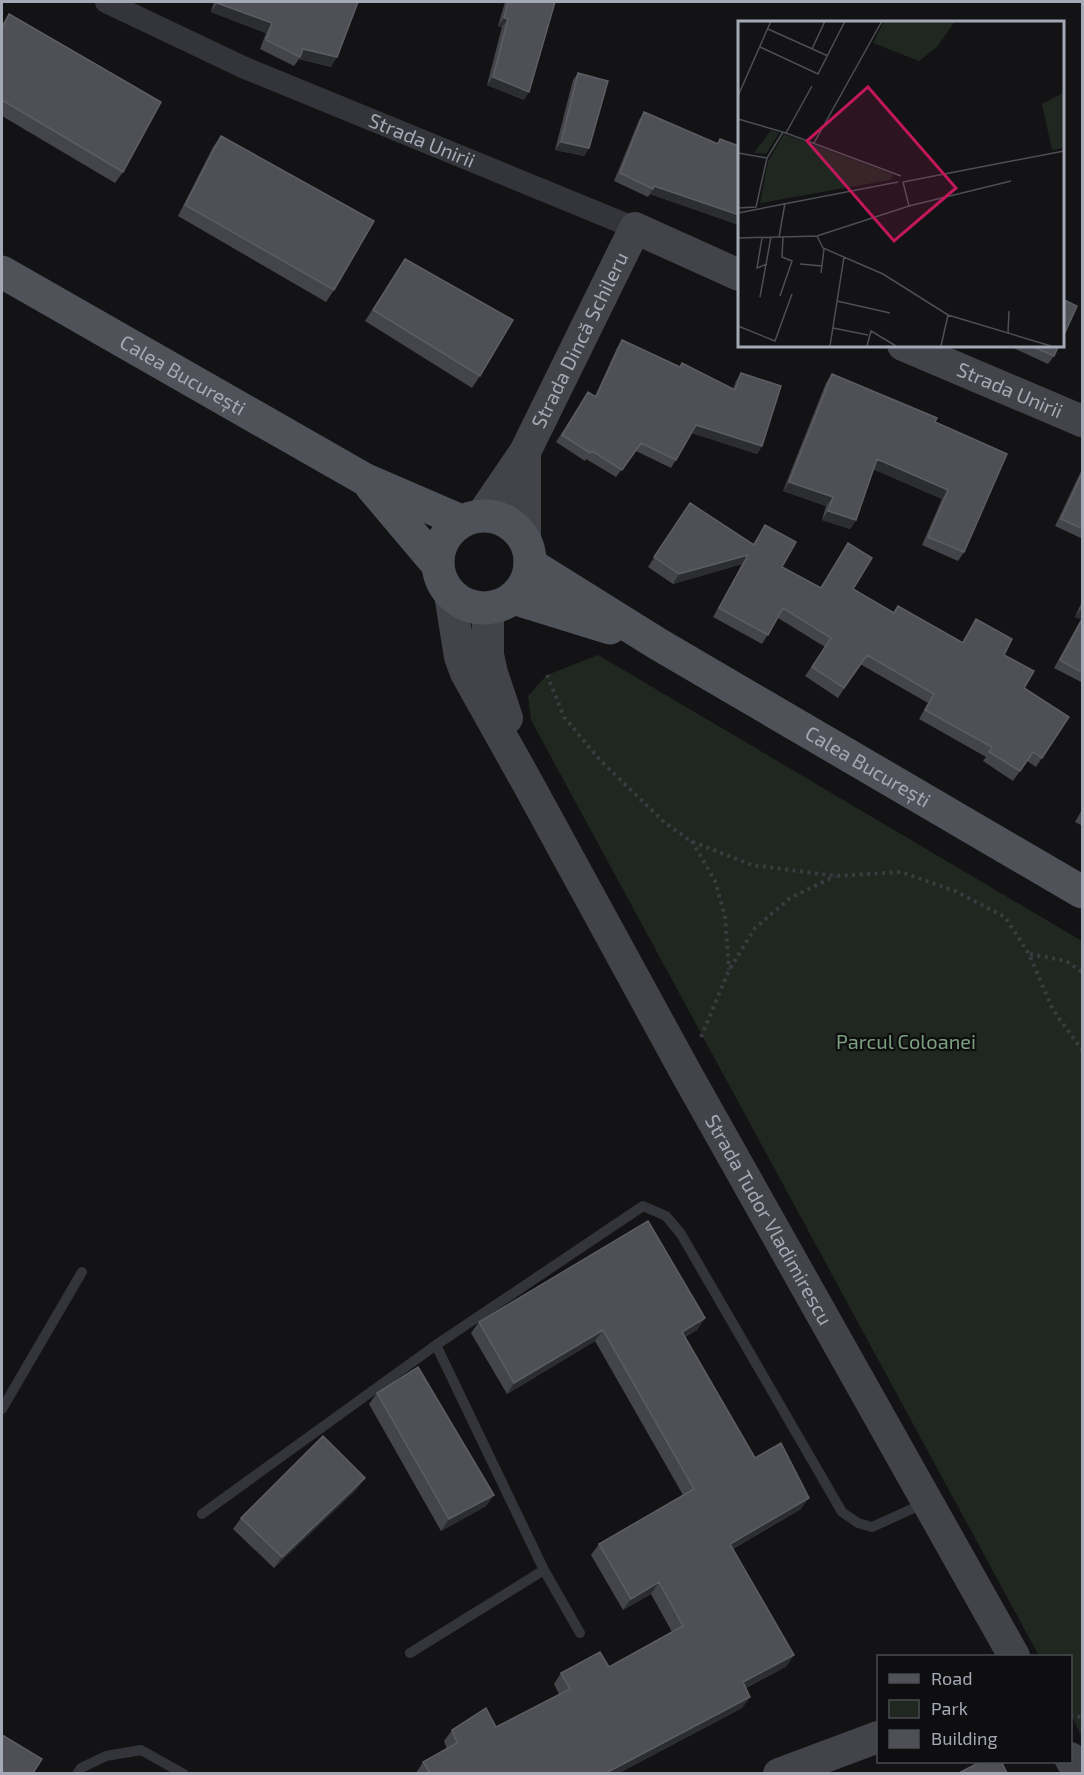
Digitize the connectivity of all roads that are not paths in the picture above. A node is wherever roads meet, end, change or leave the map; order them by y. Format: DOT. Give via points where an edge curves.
graph roads {
  1 [pos="106,2"];
  2 [pos="635,228"];
  3 [pos="2,272"];
  4 [pos="738,275"];
  5 [pos="905,346"];
  6 [pos="1083,421"];
  7 [pos="525,452"];
  8 [pos="366,480"];
  9 [pos="472,518"];
  10 [pos="528,552"];
  11 [pos="437,564"];
  12 [pos="450,594"];
  13 [pos="500,604"];
  14 [pos="654,641"];
  15 [pos="527,782"];
  16 [pos="1083,891"];
  17 [pos="81,1272"];
  18 [pos="436,1345"];
  19 [pos="2,1409"];
  20 [pos="928,1502"];
  21 [pos="202,1514"];
  22 [pos="544,1570"];
  23 [pos="580,1633"];
  24 [pos="410,1653"];
  25 [pos="1013,1655"];
  26 [pos="877,1738"];
  27 [pos="77,1773"];
  28 [pos="184,1773"];
  29 [pos="779,1773"];
  1 -- 2 [label="street, Strada Unirii" via="245,68"];
  2 -- 4 [label="main road, Strada Unirii"];
  2 -- 7 [label="main road, Strada Dincă Schileru"];
  3 -- 8 [label="main road, Calea București"];
  5 -- 6 [label="main road, Strada Unirii"];
  7 -- 9 [label="main road, Strada Dincă Schileru"];
  7 -- 10 [label="main road, Strada Dincă Schileru"];
  8 -- 9 [label="main road, Calea București"];
  8 -- 11 [label="main road, Calea București"];
  9 -- 10 [label="main road, Calea București" via="495,517 507,522 517,530"];
  9 -- 11 [label="main road" via="448,532 439,547"];
  10 -- 13 [label="main road" via="528,577 522,589"];
  10 -- 14 [label="main road, Calea București"];
  11 -- 12 [label="main road, Calea București"];
  12 -- 13 [label="main road, Calea București" via="474,608"];
  12 -- 15 [label="main road, Strada Tudor Vladimirescu" via="466,674"];
  13 -- 14 [label="main road, Calea București"];
  13 -- 15 [label="main road, Strada Tudor Vladimirescu" via="487,641 492,673"];
  14 -- 16 [label="main road, Calea București"];
  15 -- 20 [label="main road, Strada Tudor Vladimirescu"];
  17 -- 19 [label="lane"];
  18 -- 20 [label="lane" via="643,1206 666,1216 681,1234 842,1512 872,1527"];
  18 -- 21 [label="lane"];
  18 -- 22 [label="lane"];
  20 -- 25 [label="main road, Strada Tudor Vladimirescu"];
  22 -- 23 [label="lane"];
  22 -- 24 [label="lane"];
  26 -- 29 [label="main road"];
  27 -- 28 [label="lane" via="106,1756 141,1750"];
}
